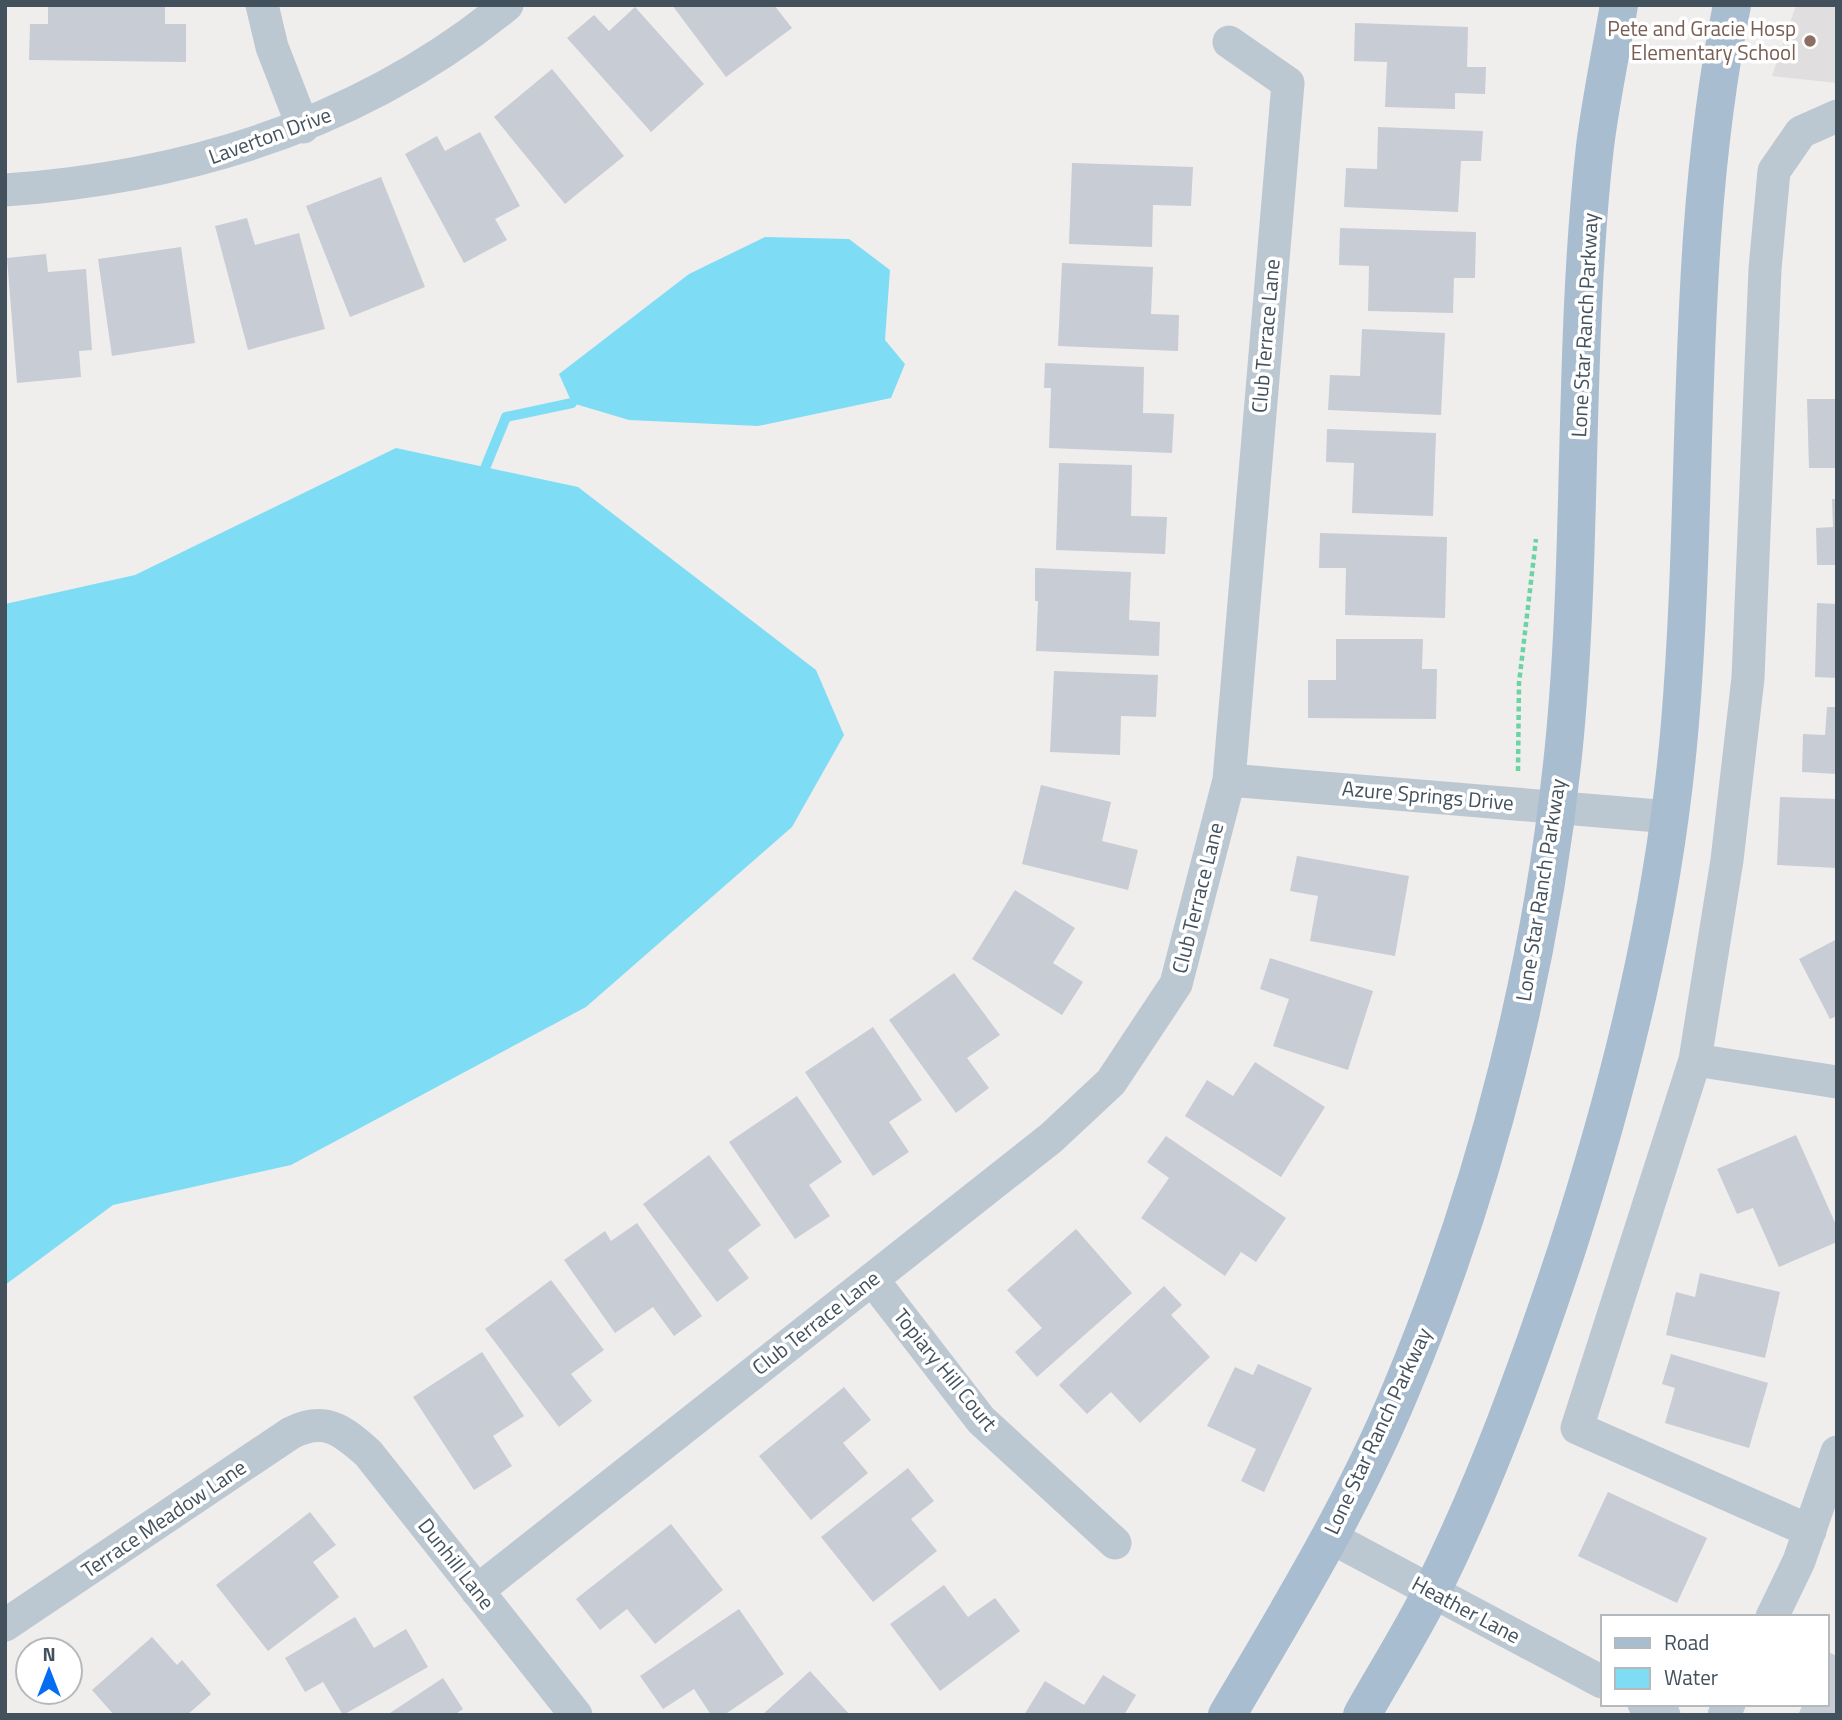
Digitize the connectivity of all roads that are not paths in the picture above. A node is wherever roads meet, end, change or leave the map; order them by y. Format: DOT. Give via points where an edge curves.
graph roads {
  1 [pos="262,5"];
  2 [pos="507,5"];
  3 [pos="1619,5"];
  4 [pos="1732,5"];
  5 [pos="1229,42"];
  6 [pos="1837,116"];
  7 [pos="303,127"];
  8 [pos="5,190"];
  9 [pos="1229,780"];
  10 [pos="1556,807"];
  11 [pos="1670,817"];
  12 [pos="1696,1060"];
  13 [pos="1837,1082"];
  14 [pos="872,1279"];
  15 [pos="326,1425"];
  16 [pos="1837,1452"];
  17 [pos="1810,1531"];
  18 [pos="1330,1537"];
  19 [pos="1115,1543"];
  20 [pos="477,1591"];
  21 [pos="1432,1591"];
  22 [pos="1773,1615"];
  23 [pos="5,1625"];
  24 [pos="1601,1681"];
  25 [pos="1648,1706"];
  26 [pos="576,1715"];
  27 [pos="1227,1715"];
  28 [pos="1362,1715"];
  29 [pos="1664,1715"];
  1 -- 7 [label="street" via="272,47"];
  2 -- 7 [label="street, Laverton Drive" via="397,82"];
  3 -- 10 [label="main road, Lone Star Ranch Parkway" via="1595,146 1572,640"];
  4 -- 11 [label="main road" via="1717,89 1702,237 1687,638"];
  5 -- 9 [label="street, Club Terrace Lane" via="1289,83"];
  6 -- 12 [label="street" via="1801,132 1774,170 1764,282 1748,678 1727,860"];
  7 -- 8 [label="street, Laverton Drive" via="152,172"];
  9 -- 10 [label="street, Azure Springs Drive"];
  9 -- 14 [label="street, Club Terrace Lane" via="1176,984 1111,1082 1051,1138"];
  10 -- 11 [label="street, Azure Springs Drive"];
  10 -- 18 [label="main road, Lone Star Ranch Parkway" via="1516,1038 1460,1228 1398,1396"];
  11 -- 21 [label="main road" via="1650,941 1603,1138 1536,1343"];
  12 -- 13 [label="street"];
  12 -- 17 [label="street" via="1577,1428"];
  14 -- 19 [label="street, Topiary Hill Court" via="981,1420"];
  14 -- 20 [label="street, Club Terrace Lane"];
  15 -- 20 [label="street, Dunhill Lane" via="349,1436 368,1453"];
  15 -- 23 [label="street, Terrace Meadow Lane" via="308,1425 292,1433"];
  16 -- 17 [label="street"];
  17 -- 22 [label="street"];
  18 -- 21 [label="street, Heather Lane"];
  18 -- 27 [label="main road, Lone Star Ranch Parkway"];
  20 -- 26 [label="street, Dunhill Lane"];
  21 -- 24 [label="street, Heather Lane"];
  21 -- 28 [label="main road"];
  25 -- 29 [label="street"];
}
